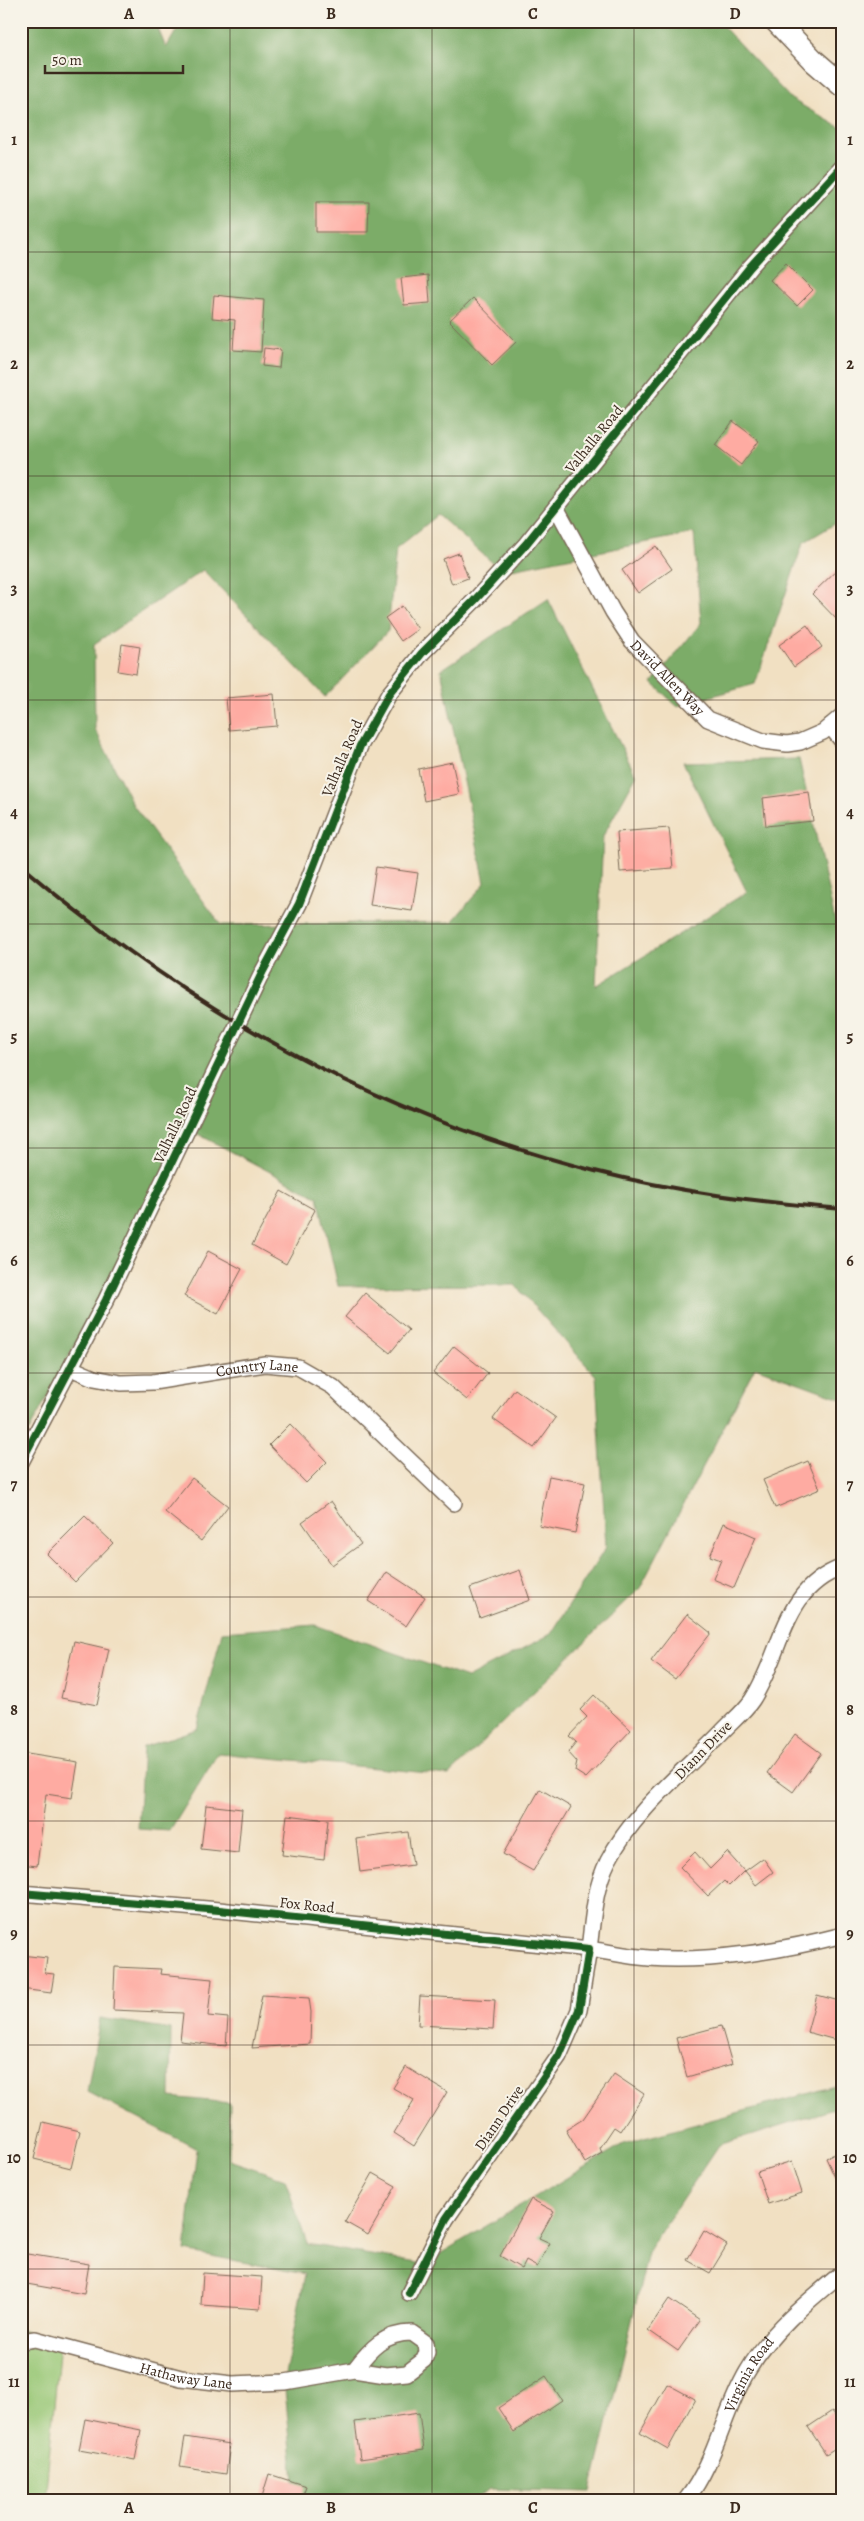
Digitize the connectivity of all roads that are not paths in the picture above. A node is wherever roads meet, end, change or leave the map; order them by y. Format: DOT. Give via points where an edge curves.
graph roads {
  1 [pos="776,21"];
  2 [pos="843,86"];
  3 [pos="843,165"];
  4 [pos="556,507"];
  5 [pos="843,715"];
  6 [pos="830,726"];
  7 [pos="843,742"];
  8 [pos="71,1368"];
  9 [pos="21,1462"];
  10 [pos="454,1503"];
  11 [pos="843,1567"];
  12 [pos="21,1893"];
  13 [pos="843,1935"];
  14 [pos="589,1949"];
  15 [pos="843,2272"];
  16 [pos="409,2293"];
  17 [pos="21,2340"];
  18 [pos="354,2370"];
  19 [pos="686,2500"];
  1 -- 2 [label="main road"];
  3 -- 4 [label="street, Valhalla Road" via="750,267"];
  4 -- 6 [label="street, David Allen Way" via="632,641 708,719 775,744 800,742"];
  4 -- 8 [label="street, Valhalla Road" via="474,601 422,653 388,694 375,716 360,746 299,904 263,971"];
  5 -- 6 [label="street, David Allen Way"];
  6 -- 7 [label="street"];
  8 -- 9 [label="street, Valhalla Road"];
  8 -- 10 [label="street, Country Lane" via="94,1378 121,1383 153,1382 265,1364 298,1367 333,1388"];
  11 -- 14 [label="street, Diann Drive" via="820,1577 802,1594 768,1672 751,1701 628,1828 596,1888"];
  12 -- 14 [label="street, Fox Road" via="219,1910"];
  13 -- 14 [label="street" via="700,1958 649,1958"];
  14 -- 16 [label="street, Diann Drive" via="579,2010 559,2056 446,2219"];
  15 -- 19 [label="street, Virginia Road" via="776,2333 748,2370 707,2467"];
  17 -- 18 [label="street, Hathaway Lane" via="35,2339 181,2378 232,2384 286,2382"];
}
